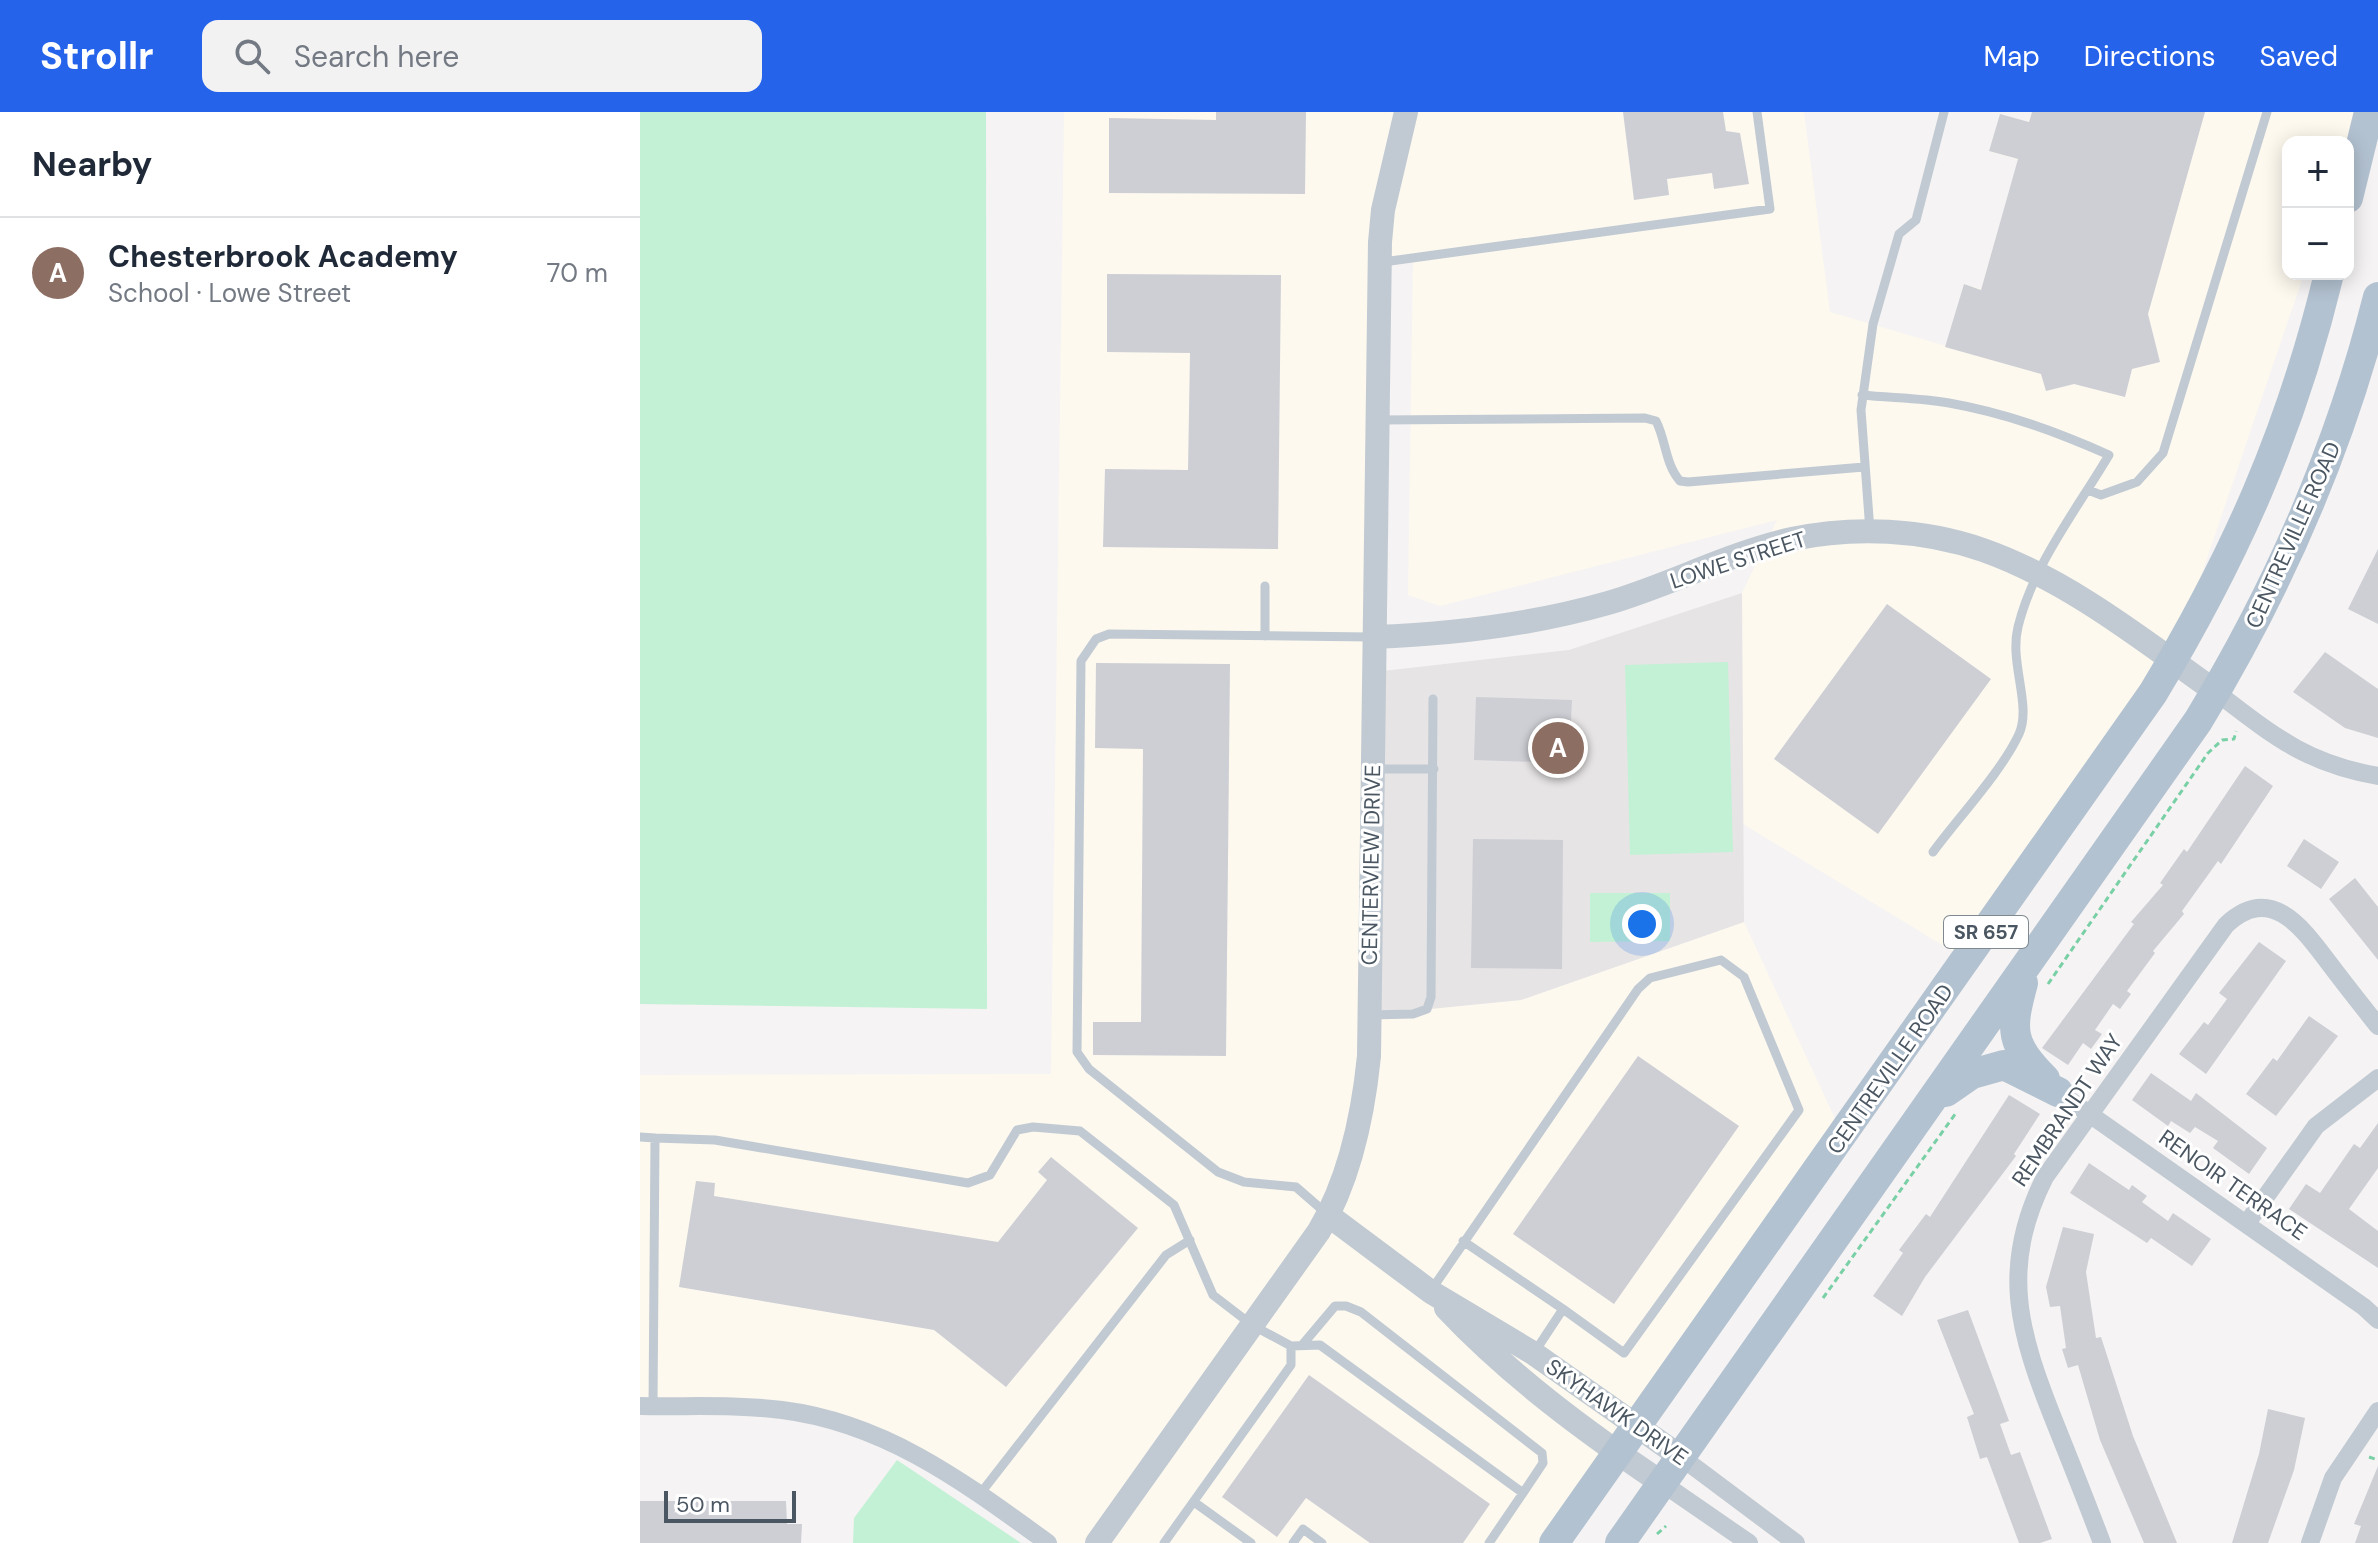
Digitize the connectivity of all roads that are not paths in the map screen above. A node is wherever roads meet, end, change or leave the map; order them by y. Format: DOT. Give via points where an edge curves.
graph roads {
  1 [pos="1406,112"];
  2 [pos="1757,112"];
  3 [pos="1944,112"];
  4 [pos="2267,112"];
  5 [pos="2369,112"];
  6 [pos="2354,173"];
  7 [pos="1380,263"];
  8 [pos="2327,280"];
  9 [pos="2378,297"];
  10 [pos="1862,395"];
  11 [pos="1378,420"];
  12 [pos="1864,467"];
  13 [pos="2088,490"];
  14 [pos="1870,531"];
  15 [pos="2037,575"];
  16 [pos="1265,586"];
  17 [pos="1265,636"];
  18 [pos="1374,637"];
  19 [pos="2172,661"];
  20 [pos="2216,692"];
  21 [pos="1433,699"];
  22 [pos="1373,769"];
  23 [pos="1434,769"];
  24 [pos="2378,776"];
  25 [pos="1933,852"];
  26 [pos="2035,978"];
  27 [pos="1370,1015"];
  28 [pos="2378,1026"];
  29 [pos="2378,1078"];
  30 [pos="2058,1092"];
  31 [pos="1925,1110"];
  32 [pos="2090,1115"];
  33 [pos="640,1137"];
  34 [pos="655,1138"];
  35 [pos="1328,1215"];
  36 [pos="2247,1223"];
  37 [pos="1190,1240"];
  38 [pos="1463,1241"];
  39 [pos="1431,1292"];
  40 [pos="1563,1309"];
  41 [pos="2378,1320"];
  42 [pos="1252,1325"];
  43 [pos="1303,1344"];
  44 [pos="1291,1346"];
  45 [pos="1533,1353"];
  46 [pos="646,1406"];
  47 [pos="2378,1411"];
  48 [pos="1637,1426"];
  49 [pos="1618,1453"];
  50 [pos="1681,1457"];
  51 [pos="1662,1483"];
  52 [pos="1523,1493"];
  53 [pos="980,1494"];
  54 [pos="1194,1502"];
  55 [pos="1048,1543"];
  56 [pos="1097,1543"];
  57 [pos="1164,1543"];
  58 [pos="1251,1543"];
  59 [pos="1293,1543"];
  60 [pos="1322,1543"];
  61 [pos="1489,1543"];
  62 [pos="1554,1543"];
  63 [pos="1620,1543"];
  64 [pos="1749,1543"];
  65 [pos="1796,1543"];
  66 [pos="2102,1543"];
  67 [pos="2310,1543"];
  1 -- 7 [label="street, CENTERVIEW DRIVE" via="1383,210"];
  2 -- 7 [label="lane" via="1770,209"];
  3 -- 10 [label="lane" via="1916,220 1899,234 1873,324"];
  4 -- 13 [label="lane" via="2163,453 2137,482 2101,495"];
  5 -- 6 [label="main road"];
  7 -- 11 [label="street, CENTERVIEW DRIVE"];
  8 -- 19 [label="main road, CENTREVILLE ROAD / SR 657" via="2270,468 2227,565"];
  9 -- 20 [label="main road, CENTREVILLE ROAD / SR 657" via="2350,397 2310,508"];
  10 -- 12 [label="lane"];
  10 -- 13 [label="lane" via="1946,402 2033,423 2077,441 2109,455"];
  11 -- 12 [label="lane" via="1645,418 1656,421 1674,475 1688,482"];
  11 -- 18 [label="street, CENTERVIEW DRIVE"];
  12 -- 14 [label="lane"];
  13 -- 15 [label="lane"];
  14 -- 15 [label="street, LOWE STREET" via="1951,541"];
  14 -- 18 [label="street, LOWE STREET" via="1789,540 1609,603 1534,621"];
  15 -- 19 [label="street, LOWE STREET"];
  15 -- 25 [label="lane" via="2013,654 2023,711 2018,735"];
  16 -- 17 [label="lane"];
  17 -- 18 [label="lane"];
  17 -- 35 [label="lane" via="1109,634 1096,639 1083,655 1076,1045 1089,1069 1218,1172 1244,1182 1296,1187"];
  18 -- 22 [label="street, CENTERVIEW DRIVE"];
  19 -- 20 [label="street, LOWE STREET"];
  19 -- 48 [label="main road, CENTREVILLE ROAD / SR 657"];
  20 -- 24 [label="street, LOWE STREET" via="2310,759"];
  20 -- 26 [label="main road, CENTREVILLE ROAD / SR 657"];
  21 -- 23 [label="lane"];
  22 -- 23 [label="lane"];
  22 -- 27 [label="street, CENTERVIEW DRIVE"];
  23 -- 27 [label="lane" via="1431,997 1427,1009 1413,1014"];
  26 -- 30 [label="main road" via="2014,1033 2028,1061"];
  26 -- 31 [label="main road, CENTREVILLE ROAD / SR 657"];
  27 -- 35 [label="street, CENTERVIEW DRIVE" via="1365,1097"];
  28 -- 32 [label="street, REMBRANDT WAY" via="2300,926 2275,910 2251,909 2226,925"];
  29 -- 36 [label="street" via="2316,1126"];
  30 -- 31 [label="main road" via="2017,1069 1990,1066 1956,1083"];
  30 -- 32 [label="street, RENOIR TERRACE"];
  31 -- 50 [label="main road, CENTREVILLE ROAD / SR 657"];
  32 -- 36 [label="street, RENOIR TERRACE"];
  32 -- 66 [label="street, REMBRANDT WAY" via="2031,1204 2018,1256 2017,1293 2032,1366"];
  33 -- 34 [label="lane"];
  34 -- 37 [label="lane" via="715,1140 968,1183 990,1175 1017,1130 1072,1129 1174,1205"];
  34 -- 46 [label="lane"];
  35 -- 39 [label="street, SKYHAWK DRIVE"];
  35 -- 42 [label="street, CENTERVIEW DRIVE"];
  36 -- 41 [label="street, RENOIR TERRACE"];
  37 -- 42 [label="lane" via="1213,1295"];
  37 -- 53 [label="lane" via="1166,1255"];
  38 -- 39 [label="lane"];
  38 -- 40 [label="lane"];
  38 -- 40 [label="lane" via="1644,983 1713,960 1732,965 1744,977 1799,1110 1624,1353"];
  39 -- 45 [label="street, SKYHAWK DRIVE"];
  39 -- 49 [label="street, SKYHAWK DRIVE" via="1476,1340"];
  40 -- 45 [label="lane"];
  42 -- 44 [label="lane"];
  42 -- 56 [label="street, CENTERVIEW DRIVE"];
  43 -- 44 [label="lane"];
  43 -- 52 [label="lane" via="1320,1345"];
  43 -- 52 [label="lane" via="1335,1306 1361,1312 1542,1453 1543,1463"];
  44 -- 54 [label="lane" via="1291,1365"];
  45 -- 48 [label="street, SKYHAWK DRIVE"];
  46 -- 53 [label="street" via="770,1409 820,1416 897,1443"];
  47 -- 67 [label="street" via="2333,1478"];
  48 -- 49 [label="main road, CENTREVILLE ROAD / SR 657"];
  48 -- 50 [label="street, SKYHAWK DRIVE"];
  49 -- 51 [label="street, SKYHAWK DRIVE"];
  49 -- 62 [label="main road, CENTREVILLE ROAD / SR 657"];
  50 -- 51 [label="main road, CENTREVILLE ROAD / SR 657"];
  50 -- 65 [label="street, SKYHAWK DRIVE"];
  51 -- 63 [label="main road, CENTREVILLE ROAD / SR 657"];
  51 -- 64 [label="street, SKYHAWK DRIVE"];
  52 -- 61 [label="lane"];
  53 -- 55 [label="street"];
  54 -- 57 [label="lane"];
  54 -- 58 [label="lane"];
  59 -- 60 [label="lane" via="1303,1529"];
}
